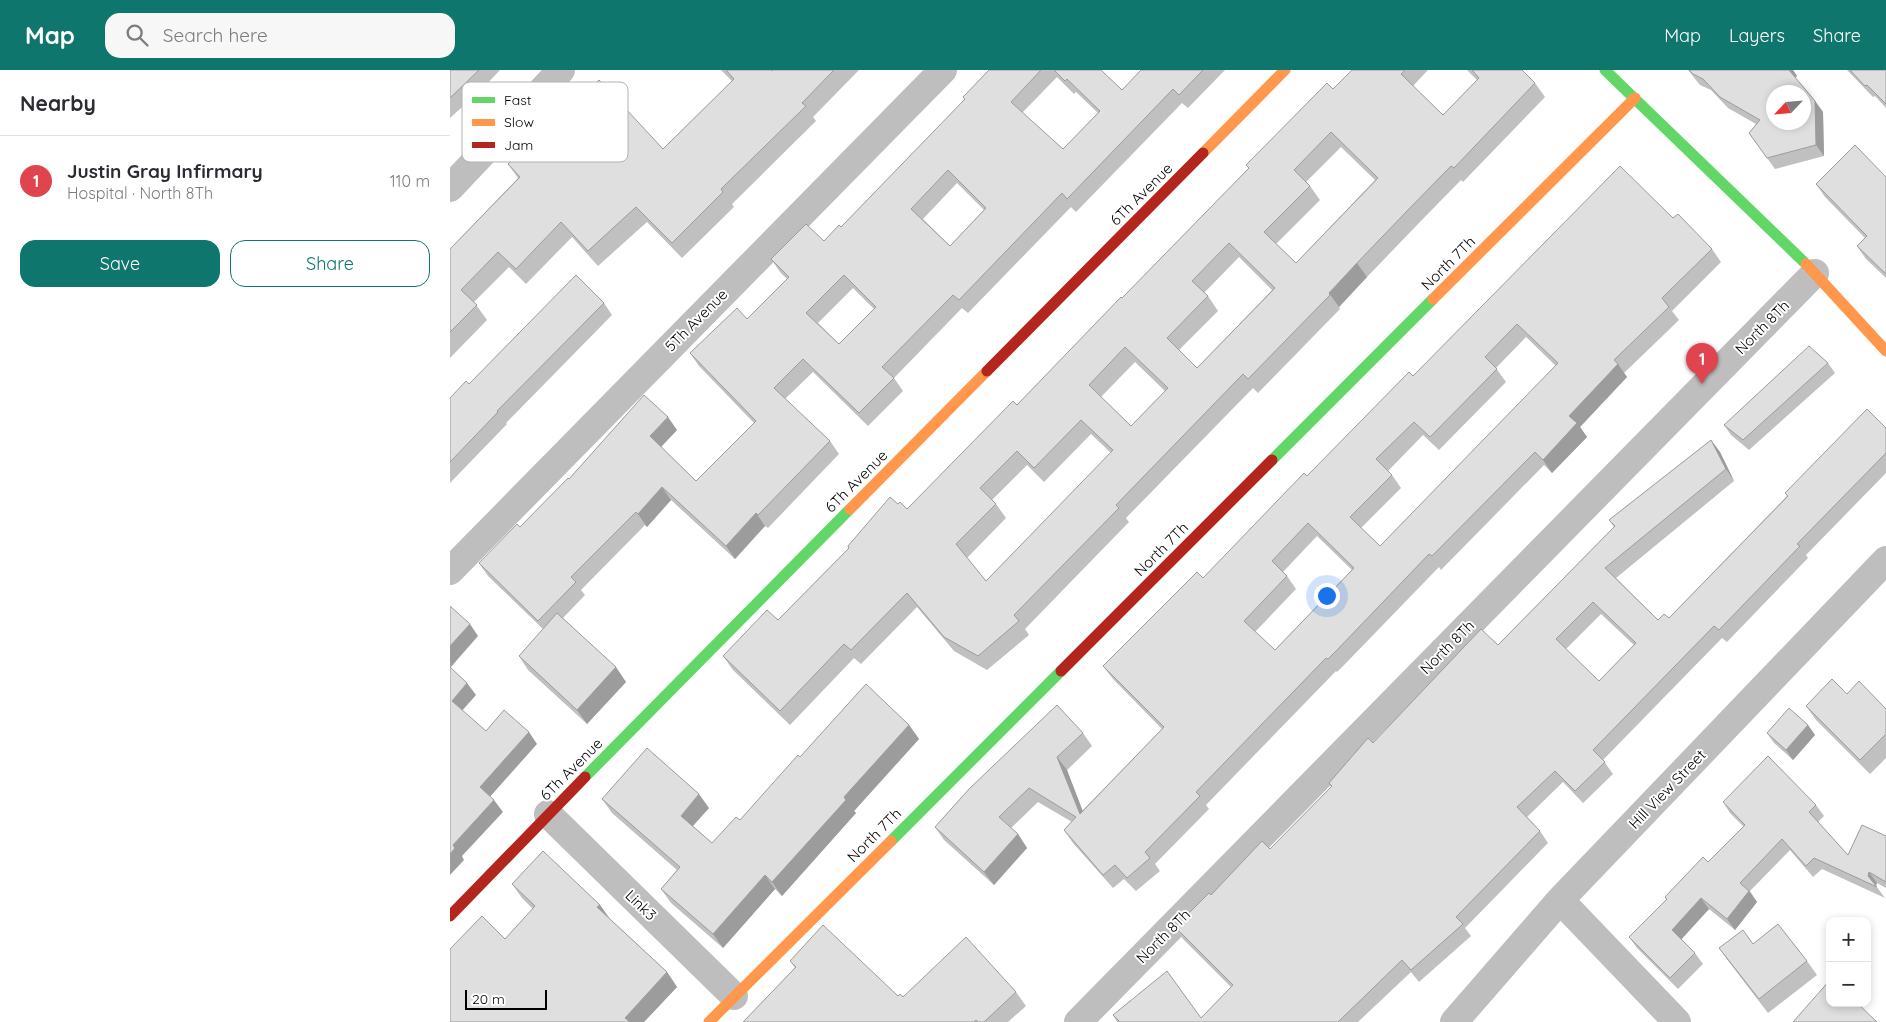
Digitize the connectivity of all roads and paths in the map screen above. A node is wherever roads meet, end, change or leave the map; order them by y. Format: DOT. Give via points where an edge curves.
graph roads {
  1 [pos="561,70"];
  2 [pos="943,70"];
  3 [pos="1285,70"];
  4 [pos="1605,70"];
  5 [pos="550,82"];
  6 [pos="1635,98"];
  7 [pos="474,162"];
  8 [pos="450,188"];
  9 [pos="1815,273"];
  10 [pos="1886,351"];
  11 [pos="1886,560"];
  12 [pos="450,571"];
  13 [pos="548,814"];
  14 [pos="1560,900"];
  15 [pos="450,916"];
  16 [pos="734,996"];
  17 [pos="709,1022"];
  18 [pos="1078,1022"];
  19 [pos="1454,1022"];
  20 [pos="1677,1022"];
  1 -- 5 [label="street"];
  2 -- 12 [label="street, 5Th Avenue"];
  3 -- 13 [label="street, 6Th Avenue"];
  4 -- 6 [label="street"];
  6 -- 9 [label="street"];
  6 -- 16 [label="street, North 7Th"];
  7 -- 8 [label="street"];
  9 -- 10 [label="street"];
  9 -- 18 [label="street, North 8Th"];
  11 -- 14 [label="street, Hill View Street"];
  13 -- 15 [label="street, 6Th Avenue"];
  13 -- 16 [label="street, Link3"];
  14 -- 19 [label="street, Hill View Street"];
  14 -- 20 [label="street"];
  16 -- 17 [label="street, North 7Th"];
}
